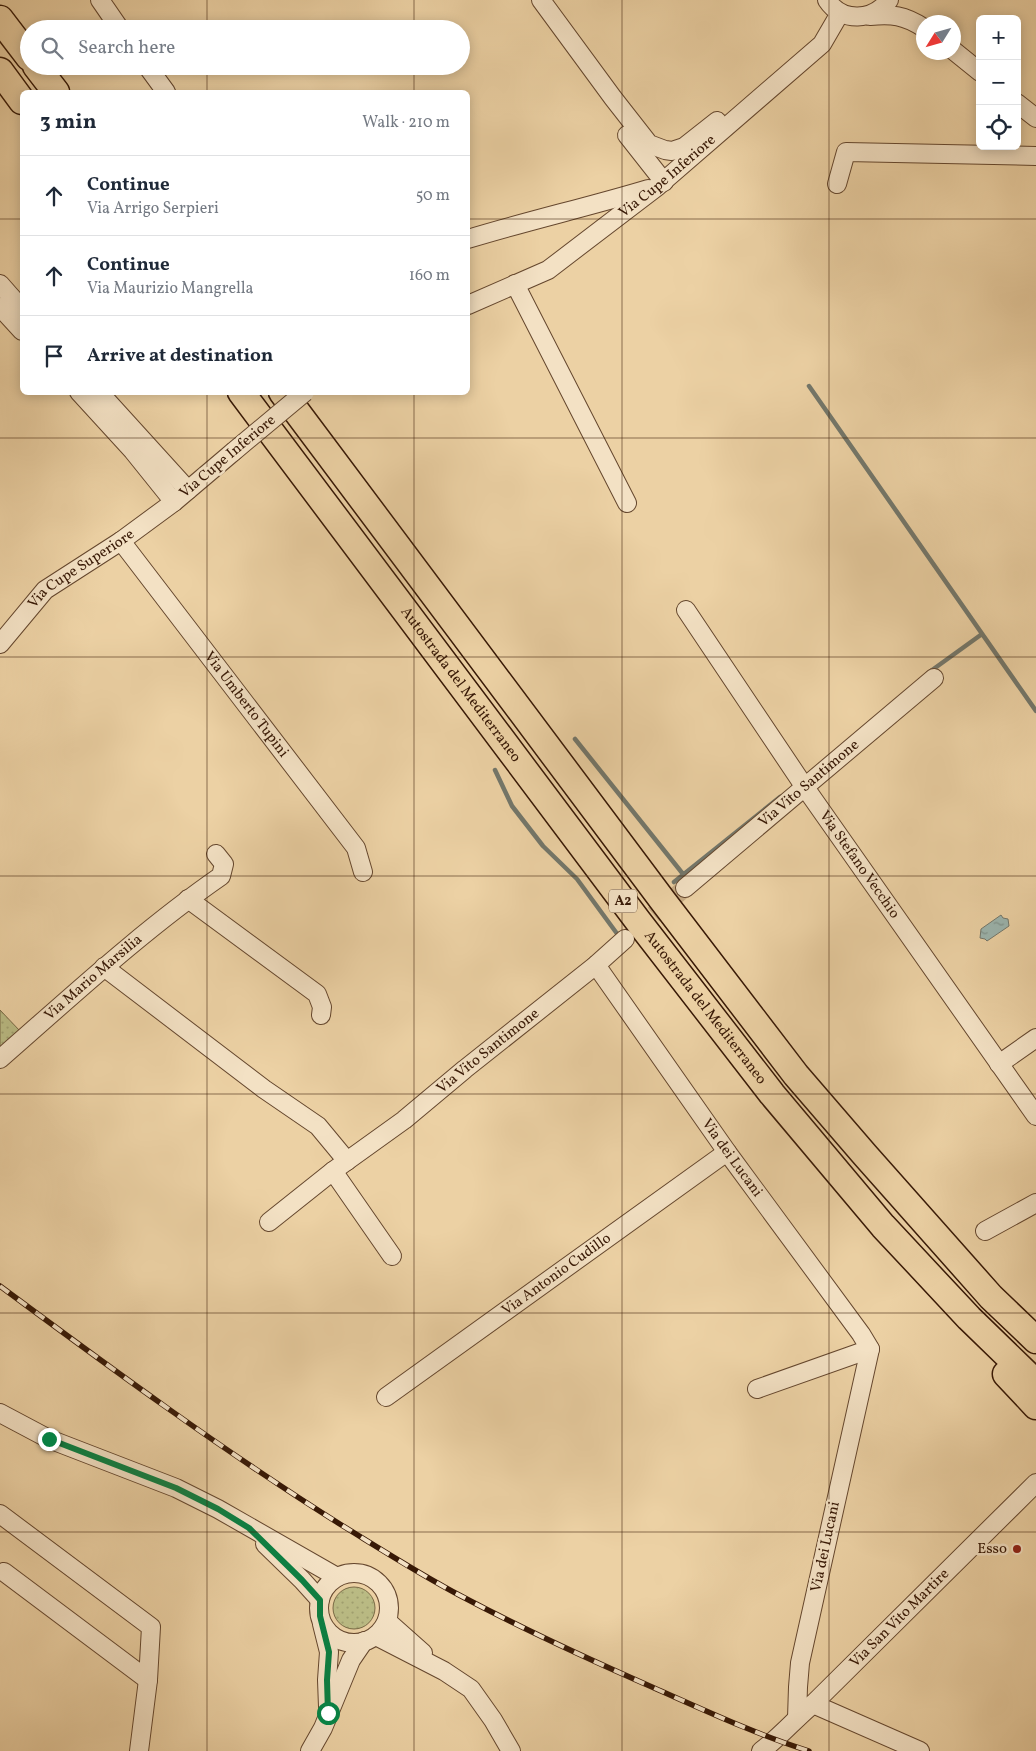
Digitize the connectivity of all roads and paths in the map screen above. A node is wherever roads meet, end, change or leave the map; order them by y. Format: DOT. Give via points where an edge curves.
graph roads {
  1 [pos="100,0"];
  2 [pos="540,0"];
  3 [pos="827,0"];
  4 [pos="888,0"];
  5 [pos="900,0"];
  6 [pos="840,13"];
  7 [pos="860,17"];
  8 [pos="0,19"];
  9 [pos="114,20"];
  10 [pos="916,20"];
  11 [pos="916,23"];
  12 [pos="20,45"];
  13 [pos="961,57"];
  14 [pos="976,69"];
  15 [pos="0,71"];
  16 [pos="43,75"];
  17 [pos="154,75"];
  18 [pos="54,90"];
  19 [pos="165,90"];
  20 [pos="20,98"];
  21 [pos="613,98"];
  22 [pos="756,102"];
  23 [pos="1021,105"];
  24 [pos="1036,118"];
  25 [pos="1036,156"];
  26 [pos="661,184"];
  27 [pos="837,184"];
  28 [pos="470,238"];
  29 [pos="0,284"];
  30 [pos="515,284"];
  31 [pos="470,304"];
  32 [pos="20,306"];
  33 [pos="0,307"];
  34 [pos="20,329"];
  35 [pos="82,395"];
  36 [pos="103,395"];
  37 [pos="244,395"];
  38 [pos="284,395"];
  39 [pos="301,395"];
  40 [pos="188,490"];
  41 [pos="174,502"];
  42 [pos="628,503"];
  43 [pos="121,541"];
  44 [pos="686,610"];
  45 [pos="6,629"];
  46 [pos="0,644"];
  47 [pos="934,678"];
  48 [pos="804,786"];
  49 [pos="216,854"];
  50 [pos="363,872"];
  51 [pos="685,888"];
  52 [pos="188,899"];
  53 [pos="625,939"];
  54 [pos="596,965"];
  55 [pos="104,967"];
  56 [pos="321,1015"];
  57 [pos="1036,1038"];
  58 [pos="0,1059"];
  59 [pos="1000,1064"];
  60 [pos="1036,1116"];
  61 [pos="727,1152"];
  62 [pos="340,1166"];
  63 [pos="1036,1202"];
  64 [pos="911,1206"];
  65 [pos="269,1222"];
  66 [pos="883,1226"];
  67 [pos="985,1231"];
  68 [pos="392,1256"];
  69 [pos="1036,1320"];
  70 [pos="1036,1340"];
  71 [pos="870,1348"];
  72 [pos="1036,1383"];
  73 [pos="757,1389"];
  74 [pos="386,1397"];
  75 [pos="1036,1406"];
  76 [pos="0,1413"];
  77 [pos="1036,1483"];
  78 [pos="0,1514"];
  79 [pos="249,1528"];
  80 [pos="4,1572"];
  81 [pos="337,1577"];
  82 [pos="320,1608"];
  83 [pos="387,1621"];
  84 [pos="370,1638"];
  85 [pos="444,1672"];
  86 [pos="148,1680"];
  87 [pos="813,1704"];
  88 [pos="328,1713"];
  89 [pos="797,1718"];
  90 [pos="507,1747"];
  91 [pos="140,1751"];
  92 [pos="310,1751"];
  93 [pos="762,1751"];
  94 [pos="920,1751"];
  1 -- 9 [label="street"];
  2 -- 21 [label="street"];
  3 -- 6 [label="street"];
  4 -- 7 [label="street" via="880,10"];
  5 -- 10 [label="street"];
  6 -- 7 [label="street"];
  6 -- 22 [label="street, Via Cupe Inferiore" via="822,44"];
  7 -- 11 [label="street" via="892,14"];
  8 -- 12 [label="highway"];
  13 -- 14 [label="street"];
  15 -- 20 [label="highway"];
  16 -- 18 [label="highway"];
  17 -- 19 [label="street"];
  21 -- 22 [label="street" via="649,144 672,151 684,147 737,104"];
  21 -- 26 [label="street" via="618,123"];
  22 -- 26 [label="street, Via Cupe Inferiore"];
  23 -- 24 [label="street"];
  25 -- 27 [label="street" via="846,152"];
  26 -- 28 [label="street"];
  26 -- 30 [label="street, Via Cupe Inferiore" via="548,270"];
  29 -- 32 [label="street"];
  30 -- 31 [label="street, Via Cupe Inferiore"];
  30 -- 42 [label="street"];
  33 -- 34 [label="street"];
  35 -- 41 [label="street"];
  36 -- 40 [label="street" via="134,421"];
  37 -- 66 [label="highway, Autostrada del Mediterraneo / A2" via="638,921 772,1094"];
  38 -- 64 [label="highway, Autostrada del Mediterraneo / A2" via="796,1075"];
  39 -- 40 [label="street, Via Cupe Inferiore, bridge"];
  40 -- 41 [label="street, Via Cupe Inferiore"];
  41 -- 43 [label="street, Via Cupe Superiore"];
  43 -- 45 [label="street, Via Cupe Superiore" via="45,590"];
  43 -- 50 [label="street, Via Umberto Tupini" via="356,848"];
  44 -- 48 [label="street, Via Stefano Vecchio"];
  45 -- 46 [label="street, Via Cupe Superiore"];
  47 -- 48 [label="street, Via Vito Santimone"];
  48 -- 51 [label="street, Via Vito Santimone"];
  48 -- 59 [label="street, Via Stefano Vecchio"];
  49 -- 52 [label="street, Via Mario Marsilia" via="224,864 221,876"];
  52 -- 55 [label="street, Via Mario Marsilia"];
  52 -- 56 [label="street" via="317,994"];
  53 -- 54 [label="street, Via Vito Santimone"];
  54 -- 61 [label="street, Via dei Lucani"];
  54 -- 62 [label="street, Via Vito Santimone" via="404,1120"];
  55 -- 58 [label="street, Via Mario Marsilia"];
  55 -- 62 [label="street" via="264,1089 318,1126"];
  57 -- 59 [label="street"];
  59 -- 60 [label="street, Via Stefano Vecchio"];
  61 -- 71 [label="street, Via dei Lucani"];
  61 -- 74 [label="street, Via Antonio Cudillo"];
  62 -- 65 [label="street, Via Vito Santimone"];
  62 -- 68 [label="street"];
  63 -- 67 [label="street"];
  64 -- 69 [label="highway" via="949,1235"];
  64 -- 70 [label="highway, Autostrada del Mediterraneo / A2" via="991,1297"];
  66 -- 72 [label="highway, Autostrada del Mediterraneo / A2" via="969,1318"];
  66 -- 75 [label="highway" via="914,1278"];
  71 -- 73 [label="street"];
  71 -- 89 [label="street, Via dei Lucani" via="800,1663"];
  76 -- 79 [label="street" via="49,1439 176,1488"];
  77 -- 87 [label="street, Via San Vito Martire"];
  78 -- 86 [label="street" via="151,1627"];
  79 -- 81 [label="street"];
  79 -- 82 [label="street" via="302,1580"];
  80 -- 86 [label="street"];
  81 -- 82 [label="street" via="323,1591"];
  81 -- 83 [label="street" via="358,1573 377,1581 388,1600"];
  82 -- 84 [label="street" via="325,1627 332,1635 353,1643"];
  82 -- 88 [label="street" via="329,1652"];
  83 -- 84 [label="street"];
  83 -- 85 [label="street"];
  84 -- 85 [label="street"];
  84 -- 88 [label="street" via="351,1660"];
  85 -- 90 [label="street" via="471,1689"];
  86 -- 91 [label="street"];
  87 -- 89 [label="street, Via San Vito Martire"];
  87 -- 94 [label="street"];
  88 -- 92 [label="street"];
  89 -- 93 [label="street, Via San Vito Martire"];
}
